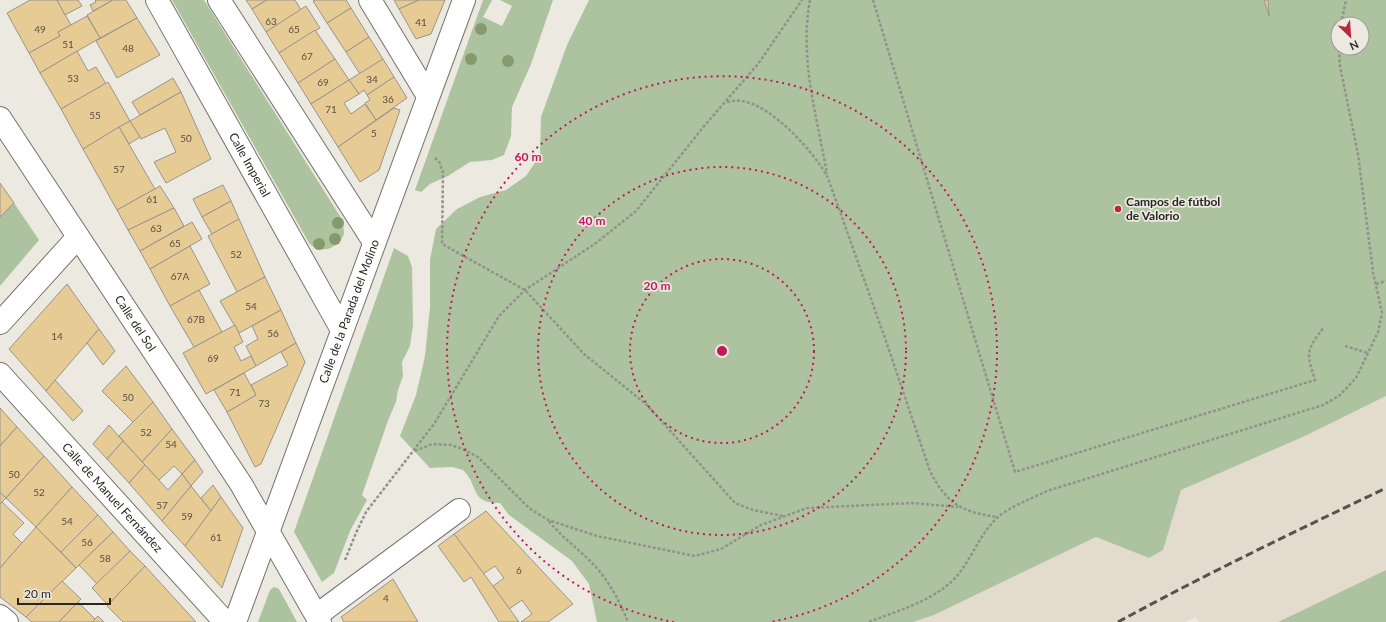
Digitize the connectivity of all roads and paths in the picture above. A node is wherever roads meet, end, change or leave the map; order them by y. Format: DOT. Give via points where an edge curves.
graph roads {
  1 [pos="156,0"];
  2 [pos="219,0"];
  3 [pos="370,0"];
  4 [pos="464,0"];
  5 [pos="802,0"];
  6 [pos="810,0"];
  7 [pos="873,0"];
  8 [pos="1346,0"];
  9 [pos="1343,16"];
  10 [pos="1339,56"];
  11 [pos="428,96"];
  12 [pos="726,102"];
  13 [pos="0,118"];
  14 [pos="443,173"];
  15 [pos="828,178"];
  16 [pos="78,237"];
  17 [pos="374,242"];
  18 [pos="1386,281"];
  19 [pos="1376,284"];
  20 [pos="525,290"];
  21 [pos="0,323"];
  22 [pos="1324,327"];
  23 [pos="342,330"];
  24 [pos="1345,346"];
  25 [pos="1368,353"];
  26 [pos="0,374"];
  27 [pos="414,451"];
  28 [pos="958,507"];
  29 [pos="459,510"];
  30 [pos="783,516"];
  31 [pos="998,517"];
  32 [pos="548,520"];
  33 [pos="268,532"];
  34 [pos="342,567"];
  35 [pos="0,616"];
  36 [pos="319,619"];
  37 [pos="7,622"];
  38 [pos="225,622"];
  39 [pos="235,622"];
  40 [pos="628,622"];
  41 [pos="869,622"];
  1 -- 23 [label="street, Calle Imperial"];
  2 -- 17 [label="street"];
  3 -- 11 [label="street"];
  4 -- 11 [label="street, Calle de la Parada del Molino"];
  5 -- 12 [label="path" via="772,46"];
  6 -- 15 [label="path" via="806,26 809,82"];
  7 -- 22 [label="path" via="1015,472 1315,380 1308,357 1313,341"];
  8 -- 9 [label="path"];
  10 -- 19 [label="path" via="1358,154"];
  11 -- 17 [label="street, Calle de la Parada del Molino"];
  12 -- 15 [label="path" via="750,103 775,118 805,144"];
  12 -- 20 [label="path" via="636,211 596,243"];
  13 -- 16 [label="street, Calle del Sol"];
  14 -- 20 [label="path" via="442,244"];
  15 -- 28 [label="path" via="930,471 939,489"];
  16 -- 21 [label="street"];
  16 -- 33 [label="street, Calle del Sol" via="242,484"];
  17 -- 23 [label="street, Calle de la Parada del Molino"];
  18 -- 19 [label="path"];
  19 -- 25 [label="path" via="1382,306 1382,319"];
  20 -- 27 [label="path" via="499,316 448,402"];
  20 -- 30 [label="path" via="584,354 647,405 735,503 753,510"];
  23 -- 33 [label="street, Calle de la Parada del Molino"];
  24 -- 25 [label="path"];
  25 -- 31 [label="path" via="1356,378 1346,391 1323,405 1047,491"];
  26 -- 38 [label="street, Calle de Manuel Fernández"];
  27 -- 32 [label="path" via="432,444 451,444 471,453 529,508"];
  27 -- 34 [label="path" via="366,512"];
  28 -- 30 [label="path" via="912,503 828,506 807,508"];
  28 -- 31 [label="path"];
  29 -- 36 [label="street"];
  30 -- 32 [label="path" via="753,529 725,547 695,556 598,536"];
  31 -- 41 [label="path" via="957,576 942,589 923,602"];
  32 -- 40 [label="path" via="600,572"];
  33 -- 36 [label="street, Calle del Sol"];
  33 -- 39 [label="street, Calle de la Parada del Molino"];
  35 -- 37 [label="street"];
}
